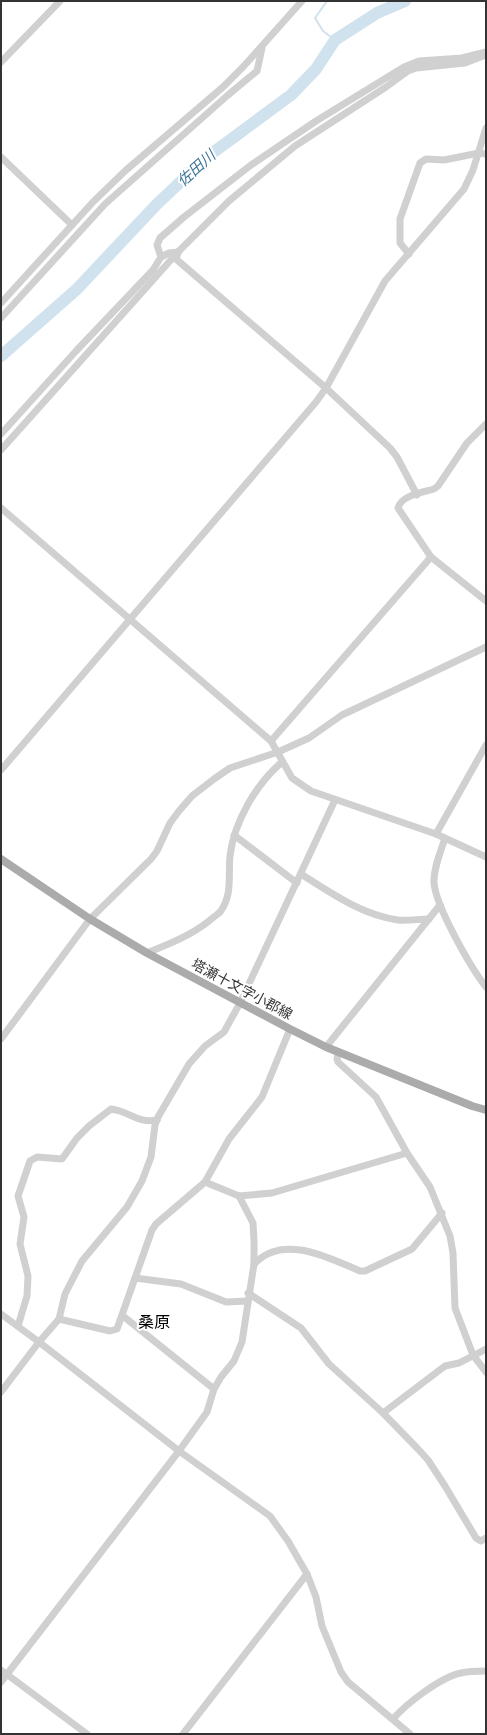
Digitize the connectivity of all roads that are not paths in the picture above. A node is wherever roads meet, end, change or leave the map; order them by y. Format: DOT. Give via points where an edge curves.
graph roads {
  1 [pos="60,1"];
  2 [pos="302,1"];
  3 [pos="262,46"];
  4 [pos="486,52"];
  5 [pos="486,55"];
  6 [pos="1,62"];
  7 [pos="486,128"];
  8 [pos="482,154"];
  9 [pos="1,157"];
  10 [pos="72,225"];
  11 [pos="178,252"];
  12 [pos="409,254"];
  13 [pos="161,257"];
  14 [pos="1,303"];
  15 [pos="1,318"];
  16 [pos="326,388"];
  17 [pos="486,424"];
  18 [pos="1,434"];
  19 [pos="1,450"];
  20 [pos="417,495"];
  21 [pos="1,508"];
  22 [pos="431,556"];
  23 [pos="486,601"];
  24 [pos="131,619"];
  25 [pos="486,647"];
  26 [pos="271,742"];
  27 [pos="486,745"];
  28 [pos="278,752"];
  29 [pos="282,762"];
  30 [pos="2,766"];
  31 [pos="335,800"];
  32 [pos="436,834"];
  33 [pos="234,835"];
  34 [pos="445,838"];
  35 [pos="486,857"];
  36 [pos="1,860"];
  37 [pos="301,874"];
  38 [pos="297,883"];
  39 [pos="440,905"];
  40 [pos="90,919"];
  41 [pos="429,919"];
  42 [pos="147,953"];
  43 [pos="486,987"];
  44 [pos="240,1003"];
  45 [pos="290,1029"];
  46 [pos="1,1038"];
  47 [pos="326,1047"];
  48 [pos="338,1052"];
  49 [pos="486,1110"];
  50 [pos="157,1120"];
  51 [pos="407,1153"];
  52 [pos="205,1182"];
  53 [pos="239,1196"];
  54 [pos="442,1213"];
  55 [pos="254,1264"];
  56 [pos="135,1278"];
  57 [pos="248,1297"];
  58 [pos="1,1314"];
  59 [pos="123,1316"];
  60 [pos="59,1319"];
  61 [pos="18,1326"];
  62 [pos="40,1342"];
  63 [pos="486,1349"];
  64 [pos="473,1355"];
  65 [pos="486,1372"];
  66 [pos="214,1389"];
  67 [pos="1,1392"];
  68 [pos="383,1412"];
  69 [pos="179,1451"];
  70 [pos="486,1538"];
  71 [pos="307,1574"];
  72 [pos="486,1671"];
  73 [pos="4,1672"];
  74 [pos="1,1682"];
  75 [pos="393,1718"];
  76 [pos="87,1734"];
  77 [pos="183,1734"];
  78 [pos="410,1734"];
  1 -- 6 [label="street"];
  2 -- 3 [label="street"];
  3 -- 10 [label="street" via="223,87 125,171"];
  3 -- 15 [label="street" via="257,71 105,204"];
  4 -- 13 [label="street" via="462,58 413,63 316,121 251,165 184,217 157,242"];
  5 -- 11 [label="street" via="465,63 408,71 294,146 229,201"];
  7 -- 8 [label="street"];
  8 -- 12 [label="street" via="464,189"];
  8 -- 12 [label="street" via="444,160 426,159 420,163 400,219 400,243"];
  9 -- 10 [label="street"];
  10 -- 14 [label="street"];
  11 -- 13 [label="street"];
  11 -- 16 [label="street" via="176,258"];
  11 -- 19 [label="street"];
  12 -- 16 [label="street" via="378,293"];
  13 -- 18 [label="street" via="153,270 76,350"];
  16 -- 20 [label="street" via="390,448"];
  16 -- 24 [label="street"];
  17 -- 20 [label="street" via="467,443 438,486"];
  20 -- 22 [label="street" via="401,502 398,508"];
  21 -- 24 [label="street"];
  22 -- 23 [label="street"];
  22 -- 26 [label="street"];
  24 -- 26 [label="street"];
  24 -- 30 [label="street"];
  25 -- 28 [label="street" via="342,715 309,738"];
  26 -- 28 [label="street"];
  27 -- 32 [label="street"];
  28 -- 29 [label="street"];
  28 -- 40 [label="street" via="230,768 192,796 170,823 151,859"];
  29 -- 31 [label="street" via="299,784"];
  29 -- 33 [label="street" via="263,782 238,823"];
  31 -- 32 [label="street"];
  31 -- 37 [label="street"];
  32 -- 34 [label="street"];
  33 -- 38 [label="street"];
  33 -- 42 [label="street" via="230,857 229,892 220,912 179,941"];
  34 -- 35 [label="street"];
  34 -- 39 [label="street" via="434,876"];
  36 -- 40 [label="main road, 塔瀬十文字小郡線"];
  37 -- 38 [label="street"];
  37 -- 41 [label="street" via="341,899 374,914 399,920"];
  38 -- 44 [label="street"];
  39 -- 41 [label="street"];
  39 -- 43 [label="street" via="473,970"];
  40 -- 42 [label="main road, 塔瀬十文字小郡線"];
  40 -- 46 [label="street"];
  41 -- 47 [label="street"];
  42 -- 44 [label="main road, 塔瀬十文字小郡線"];
  44 -- 45 [label="main road, 塔瀬十文字小郡線"];
  44 -- 50 [label="street" via="224,1032 205,1046 189,1064"];
  45 -- 47 [label="main road, 塔瀬十文字小郡線"];
  45 -- 52 [label="street" via="262,1097 229,1139"];
  47 -- 48 [label="main road, 塔瀬十文字小郡線"];
  48 -- 49 [label="main road, 塔瀬十文字小郡線"];
  48 -- 51 [label="street" via="338,1062 376,1098"];
  50 -- 60 [label="street" via="151,1157 142,1181 122,1212 82,1261 65,1294"];
  50 -- 61 [label="street" via="143,1121 125,1112 111,1109 77,1138 62,1159 37,1157 30,1161 18,1196 24,1217 20,1244 28,1276 27,1296"];
  51 -- 53 [label="street" via="272,1193"];
  51 -- 54 [label="street" via="430,1187"];
  52 -- 53 [label="street"];
  52 -- 56 [label="street" via="156,1224"];
  53 -- 55 [label="street" via="253,1223"];
  54 -- 55 [label="street" via="412,1249 365,1271 310,1251 296,1249 270,1253"];
  54 -- 64 [label="street" via="453,1253 455,1308"];
  55 -- 57 [label="street"];
  56 -- 57 [label="street" via="181,1284 226,1302"];
  56 -- 59 [label="street"];
  57 -- 66 [label="street" via="240,1349"];
  57 -- 68 [label="street" via="301,1328 329,1364"];
  58 -- 61 [label="street"];
  59 -- 60 [label="street" via="117,1329 110,1331"];
  59 -- 66 [label="street"];
  60 -- 62 [label="street"];
  61 -- 62 [label="street"];
  62 -- 67 [label="street"];
  62 -- 69 [label="street"];
  63 -- 64 [label="street"];
  64 -- 65 [label="street"];
  64 -- 68 [label="street" via="459,1363 445,1366"];
  66 -- 69 [label="street" via="207,1412"];
  68 -- 70 [label="street" via="428,1460 476,1538 481,1541"];
  69 -- 71 [label="street" via="270,1516"];
  69 -- 73 [label="street"];
  71 -- 75 [label="street" via="316,1597 322,1626 342,1672 348,1682"];
  71 -- 77 [label="street"];
  72 -- 75 [label="street" via="460,1673 443,1681"];
  73 -- 74 [label="street"];
  73 -- 76 [label="street"];
  75 -- 78 [label="street"];
}
